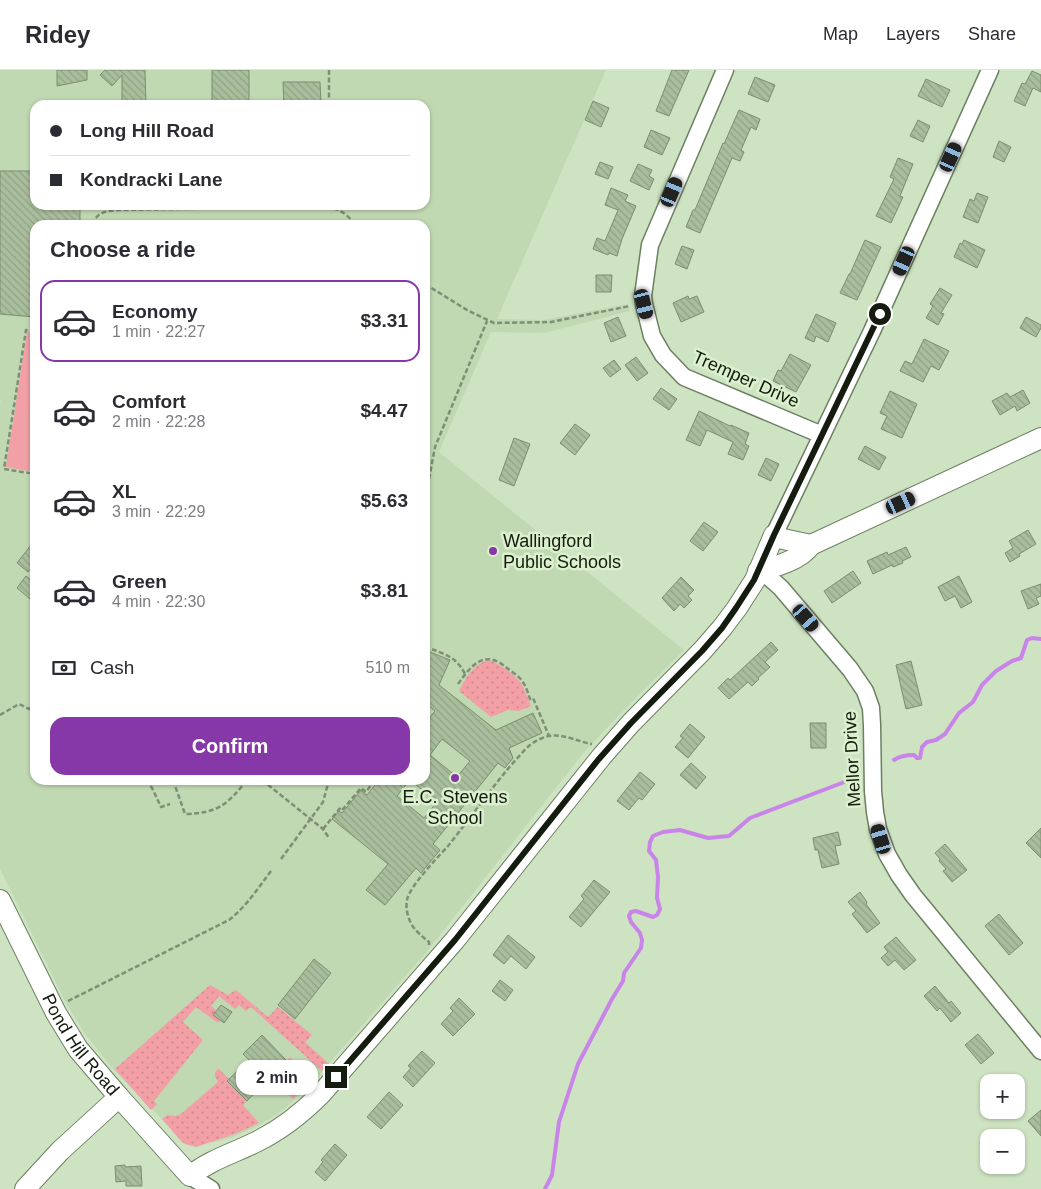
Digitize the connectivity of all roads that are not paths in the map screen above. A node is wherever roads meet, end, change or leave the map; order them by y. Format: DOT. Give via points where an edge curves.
graph roads {
  1 [pos="725,70"];
  2 [pos="990,70"];
  3 [pos="822,435"];
  4 [pos="1041,438"];
  5 [pos="774,535"];
  6 [pos="811,545"];
  7 [pos="758,571"];
  8 [pos="0,900"];
  9 [pos="1041,1051"];
  10 [pos="119,1097"];
  11 [pos="190,1176"];
  12 [pos="25,1189"];
  13 [pos="211,1189"];
  1 -- 3 [label="street, Tremper Drive" via="650,245 643,296 652,336 663,355 684,377"];
  2 -- 3 [label="street"];
  3 -- 5 [label="street"];
  4 -- 6 [label="main road"];
  5 -- 6 [label="main road"];
  5 -- 7 [label="main road"];
  6 -- 7 [label="main road" via="804,553 782,565"];
  7 -- 9 [label="street, Mellor Drive" via="781,588 850,669 867,696 872,714 876,819 883,845 893,864 913,895"];
  7 -- 11 [label="main road" via="722,628 598,760 455,940 321,1094 277,1131 211,1162"];
  8 -- 10 [label="main road, Pond Hill Road" via="56,1013 78,1049"];
  10 -- 11 [label="main road"];
  10 -- 12 [label="main road, Pond Hill Road" via="60,1151"];
  11 -- 13 [label="street"];
}
